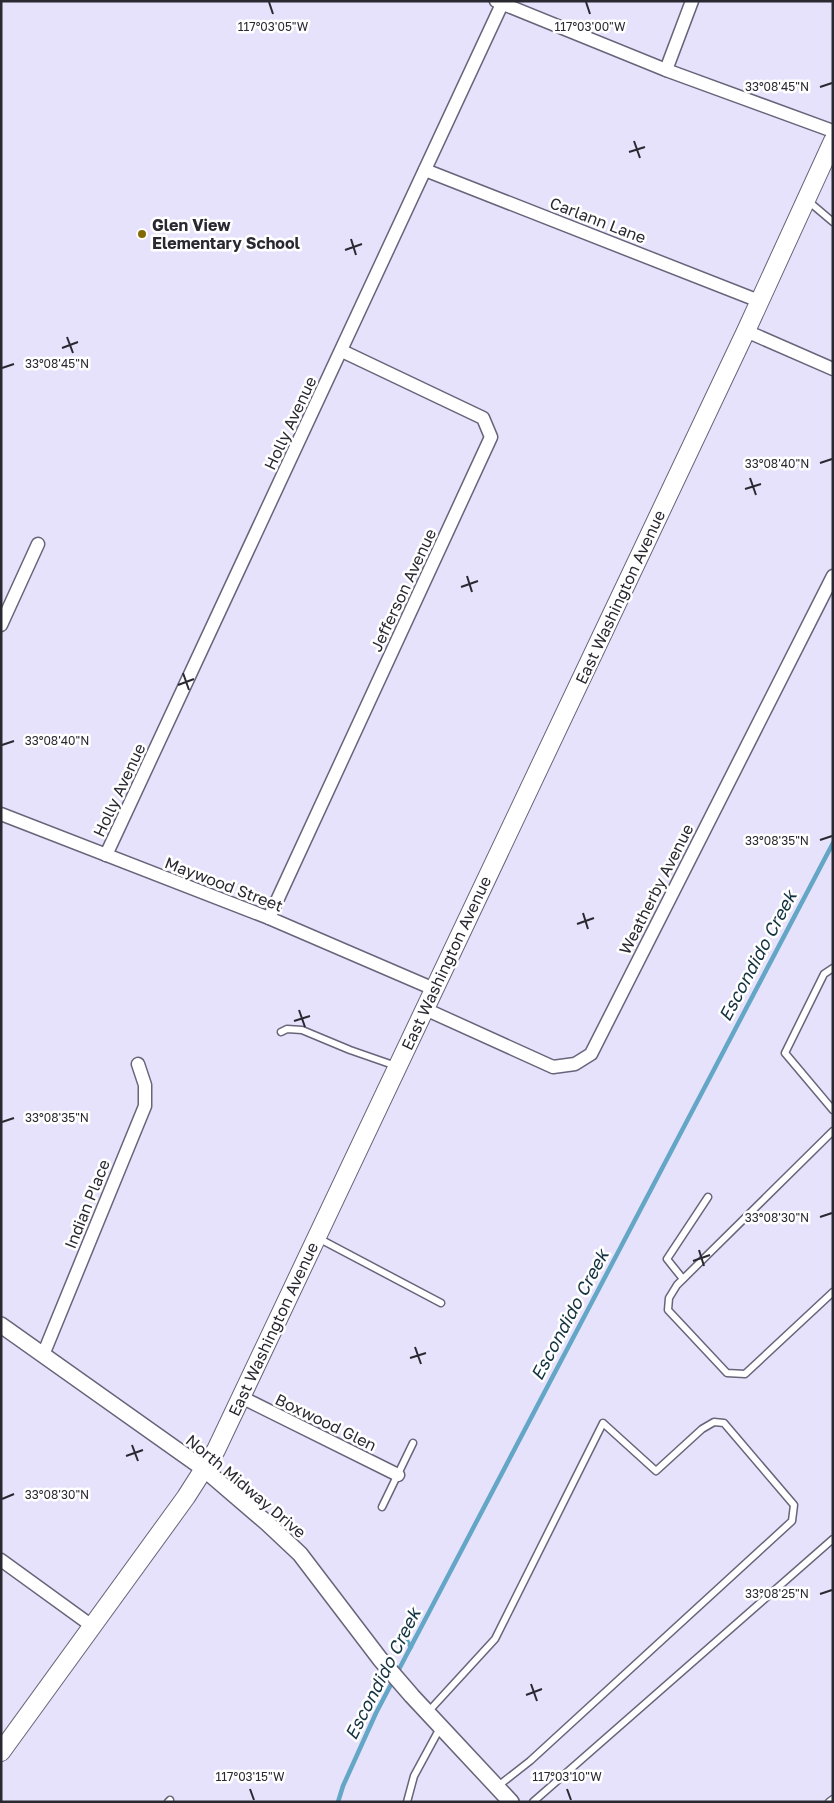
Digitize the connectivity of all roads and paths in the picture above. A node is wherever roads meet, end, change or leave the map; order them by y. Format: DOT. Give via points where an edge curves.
graph roads {
  1 [pos="692,1"];
  2 [pos="499,2"];
  3 [pos="666,70"];
  4 [pos="833,131"];
  5 [pos="833,141"];
  6 [pos="426,170"];
  7 [pos="806,199"];
  8 [pos="833,222"];
  9 [pos="759,301"];
  10 [pos="746,331"];
  11 [pos="342,351"];
  12 [pos="833,369"];
  13 [pos="38,544"];
  14 [pos="833,576"];
  15 [pos="1,625"];
  16 [pos="1,814"];
  17 [pos="106,855"];
  18 [pos="269,918"];
  19 [pos="833,968"];
  20 [pos="434,989"];
  21 [pos="425,1009"];
  22 [pos="280,1032"];
  23 [pos="138,1064"];
  24 [pos="398,1066"];
  25 [pos="833,1110"];
  26 [pos="833,1131"];
  27 [pos="708,1197"];
  28 [pos="317,1237"];
  29 [pos="683,1279"];
  30 [pos="833,1292"];
  31 [pos="441,1303"];
  32 [pos="1,1325"];
  33 [pos="43,1356"];
  34 [pos="241,1398"];
  35 [pos="413,1443"];
  36 [pos="204,1469"];
  37 [pos="398,1475"];
  38 [pos="382,1506"];
  39 [pos="833,1539"];
  40 [pos="1,1560"];
  41 [pos="92,1626"];
  42 [pos="427,1712"];
  43 [pos="441,1726"];
  44 [pos="1,1752"];
  45 [pos="497,1787"];
  46 [pos="833,1799"];
  47 [pos="407,1802"];
  48 [pos="511,1802"];
  49 [pos="533,1802"];
  50 [pos="829,1802"];
  1 -- 3 [label="street"];
  2 -- 3 [label="street"];
  2 -- 6 [label="street, Holly Avenue"];
  3 -- 4 [label="street"];
  5 -- 7 [label="main road, East Washington Avenue"];
  6 -- 9 [label="street, Carlann Lane"];
  6 -- 11 [label="street, Holly Avenue"];
  7 -- 8 [label="lane"];
  7 -- 9 [label="main road, East Washington Avenue"];
  9 -- 10 [label="main road, East Washington Avenue"];
  10 -- 12 [label="street"];
  10 -- 20 [label="main road, East Washington Avenue"];
  11 -- 17 [label="street, Holly Avenue"];
  11 -- 18 [label="street, Jefferson Avenue" via="483,418 492,437"];
  13 -- 15 [label="street"];
  14 -- 21 [label="street, Weatherby Avenue" via="591,1054 575,1064 553,1067"];
  16 -- 17 [label="street, Maywood Street"];
  17 -- 18 [label="street, Maywood Street"];
  18 -- 20 [label="street, Maywood Street"];
  19 -- 25 [label="lane" via="824,974 785,1053"];
  20 -- 21 [label="main road, East Washington Avenue"];
  21 -- 24 [label="main road, East Washington Avenue"];
  22 -- 24 [label="lane" via="302,1030"];
  23 -- 33 [label="street, Indian Place" via="145,1085 145,1106"];
  24 -- 28 [label="main road, East Washington Avenue"];
  26 -- 29 [label="lane"];
  27 -- 29 [label="lane" via="667,1259"];
  28 -- 31 [label="lane"];
  28 -- 34 [label="main road, East Washington Avenue"];
  29 -- 30 [label="lane" via="669,1298 668,1310 727,1373 745,1374"];
  32 -- 33 [label="street, North Midway Drive"];
  33 -- 36 [label="street, North Midway Drive"];
  34 -- 36 [label="main road, East Washington Avenue"];
  34 -- 37 [label="street, Boxwood Glen"];
  35 -- 37 [label="lane"];
  36 -- 41 [label="main road, East Washington Avenue"];
  36 -- 42 [label="street, North Midway Drive" via="300,1554 380,1659"];
  37 -- 38 [label="lane"];
  39 -- 49 [label="lane"];
  40 -- 41 [label="street"];
  41 -- 44 [label="main road, East Washington Avenue"];
  42 -- 43 [label="street, North Midway Drive"];
  42 -- 45 [label="lane" via="494,1639 603,1423 656,1471 702,1429 714,1422 724,1423 794,1504 792,1521"];
  43 -- 45 [label="street, North Midway Drive"];
  43 -- 47 [label="lane" via="414,1776"];
  45 -- 48 [label="street, North Midway Drive"];
  46 -- 50 [label="lane"];
}
